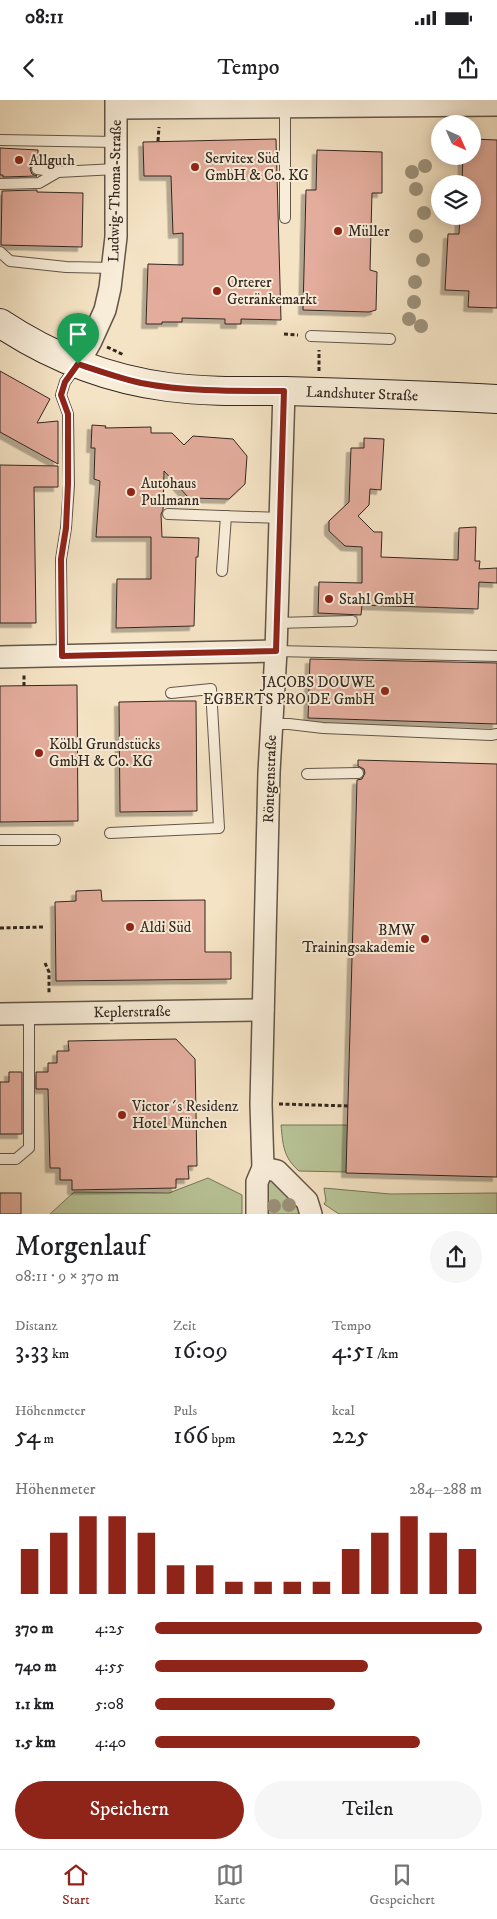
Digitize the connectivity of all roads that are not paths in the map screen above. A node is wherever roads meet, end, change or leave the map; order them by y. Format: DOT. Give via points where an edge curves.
graph roads {
  1 [pos="116,104"];
  2 [pos="375,104"];
  3 [pos="497,106"];
  4 [pos="285,107"];
  5 [pos="0,140"];
  6 [pos="116,142"];
  7 [pos="37,169"];
  8 [pos="116,169"];
  9 [pos="58,172"];
  10 [pos="0,184"];
  11 [pos="285,218"];
  12 [pos="0,252"];
  13 [pos="113,268"];
  14 [pos="0,323"];
  15 [pos="315,336"];
  16 [pos="390,339"];
  17 [pos="78,364"];
  18 [pos="284,391"];
  19 [pos="497,400"];
  20 [pos="168,514"];
  21 [pos="226,516"];
  22 [pos="280,518"];
  23 [pos="222,571"];
  24 [pos="352,621"];
  25 [pos="276,623"];
  26 [pos="276,651"];
  27 [pos="62,656"];
  28 [pos="497,656"];
  29 [pos="0,657"];
  30 [pos="171,693"];
  31 [pos="272,724"];
  32 [pos="497,734"];
  33 [pos="358,773"];
  34 [pos="307,774"];
  35 [pos="110,833"];
  36 [pos="0,840"];
  37 [pos="56,840"];
  38 [pos="264,1010"];
  39 [pos="0,1014"];
  40 [pos="30,1014"];
  41 [pos="0,1159"];
  42 [pos="263,1168"];
  43 [pos="257,1214"];
  44 [pos="311,1214"];
  1 -- 4 [label="street"];
  1 -- 6 [label="street, Ludwig-Thoma-Straße"];
  2 -- 3 [label="street"];
  2 -- 4 [label="street"];
  4 -- 11 [label="lane"];
  5 -- 6 [label="lane"];
  6 -- 8 [label="street, Ludwig-Thoma-Straße"];
  7 -- 9 [label="lane"];
  8 -- 9 [label="lane"];
  8 -- 13 [label="street, Ludwig-Thoma-Straße"];
  9 -- 10 [label="lane" via="39,183"];
  12 -- 13 [label="lane" via="10,261"];
  13 -- 17 [label="street, Ludwig-Thoma-Straße" via="105,310"];
  14 -- 17 [label="main road, Landshuter Straße"];
  15 -- 16 [label="lane"];
  17 -- 18 [label="main road, Landshuter Straße" via="114,376 170,387"];
  17 -- 27 [label="lane" via="65,382 61,395 68,414 66,528 61,559"];
  18 -- 19 [label="main road, Landshuter Straße"];
  18 -- 22 [label="street, Röntgenstraße"];
  20 -- 21 [label="lane"];
  21 -- 22 [label="lane"];
  21 -- 23 [label="lane"];
  22 -- 25 [label="street, Röntgenstraße"];
  24 -- 25 [label="lane"];
  25 -- 26 [label="street, Röntgenstraße"];
  26 -- 27 [label="street"];
  26 -- 28 [label="lane"];
  26 -- 31 [label="street, Röntgenstraße"];
  27 -- 29 [label="street"];
  30 -- 35 [label="lane" via="211,689 219,828"];
  31 -- 32 [label="lane"];
  31 -- 38 [label="street, Röntgenstraße"];
  33 -- 34 [label="lane"];
  36 -- 37 [label="lane"];
  38 -- 40 [label="street, Keplerstraße"];
  38 -- 42 [label="street, Röntgenstraße"];
  39 -- 40 [label="street, Keplerstraße"];
  40 -- 41 [label="lane" via="29,1148 16,1159"];
  42 -- 43 [label="street, Röntgenstraße" via="257,1182"];
  42 -- 44 [label="street" via="277,1172 307,1201"];
}
